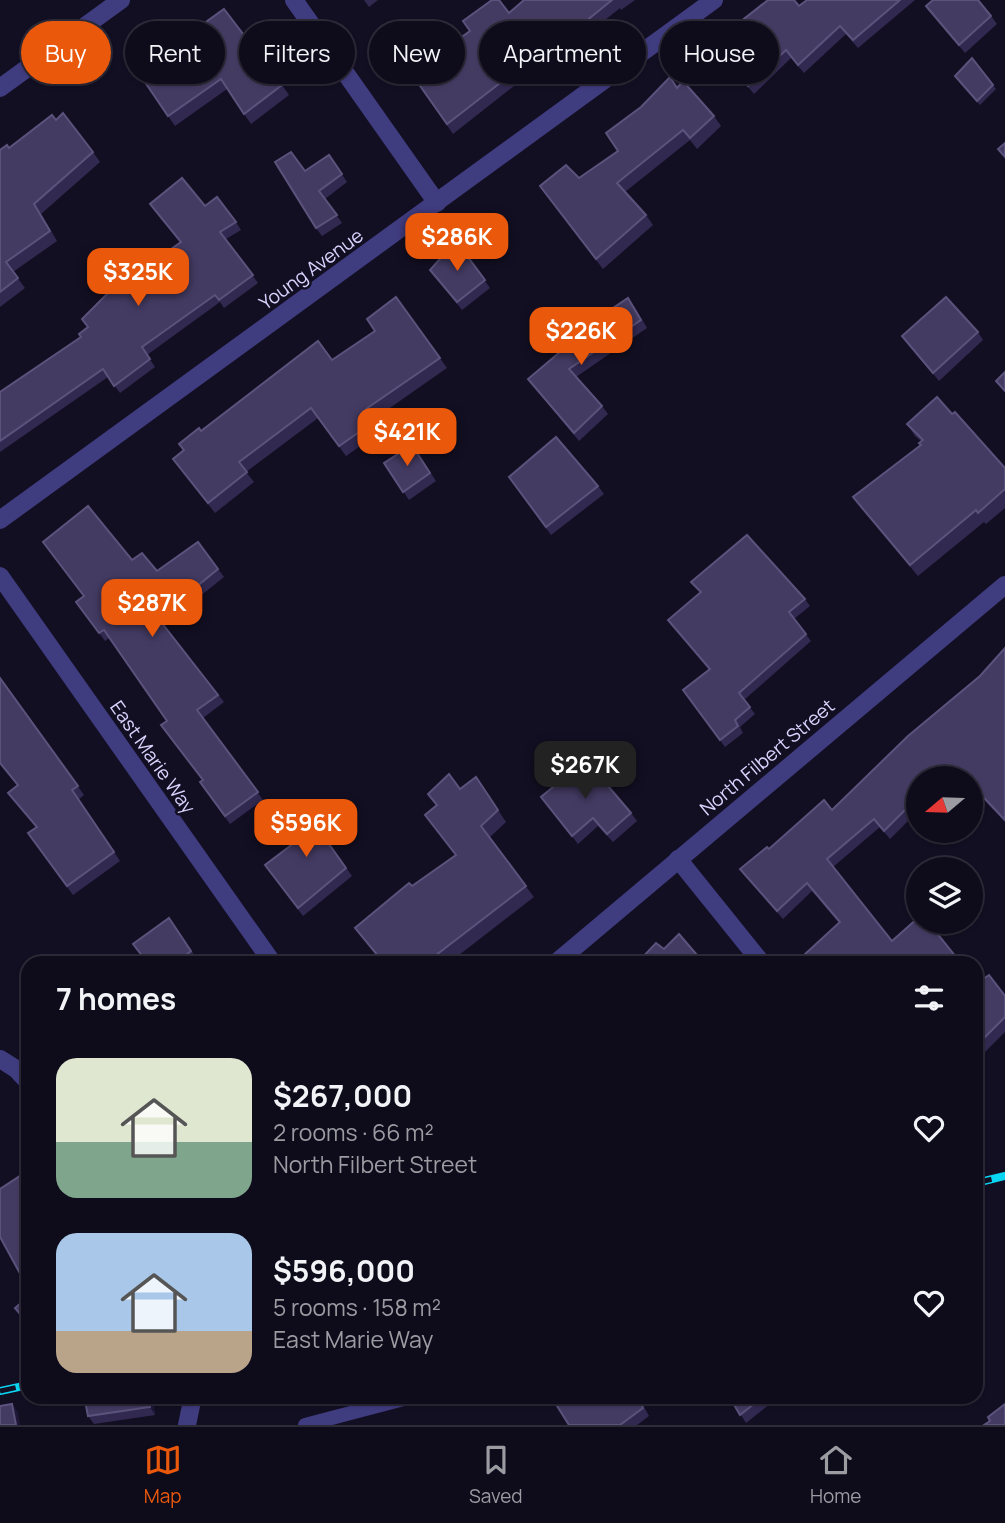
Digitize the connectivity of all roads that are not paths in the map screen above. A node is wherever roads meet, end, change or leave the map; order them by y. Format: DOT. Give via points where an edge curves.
graph roads {
  1 [pos="121,0"];
  2 [pos="294,0"];
  3 [pos="714,0"];
  4 [pos="0,88"];
  5 [pos="437,203"];
  6 [pos="0,520"];
  7 [pos="0,576"];
  8 [pos="1005,585"];
  9 [pos="678,859"];
  10 [pos="268,956"];
  11 [pos="564,956"];
  12 [pos="756,956"];
  13 [pos="0,1059"];
  14 [pos="21,1074"];
  15 [pos="191,1404"];
  16 [pos="385,1404"];
  17 [pos="187,1425"];
  18 [pos="305,1425"];
  1 -- 4 [label="street"];
  2 -- 5 [label="street"];
  3 -- 5 [label="street, Young Avenue"];
  5 -- 6 [label="street, Young Avenue"];
  7 -- 10 [label="street, East Marie Way"];
  8 -- 9 [label="street, North Filbert Street"];
  9 -- 11 [label="street, North Filbert Street"];
  9 -- 12 [label="street"];
  13 -- 14 [label="street"];
  15 -- 17 [label="street"];
  16 -- 18 [label="lane"];
}
